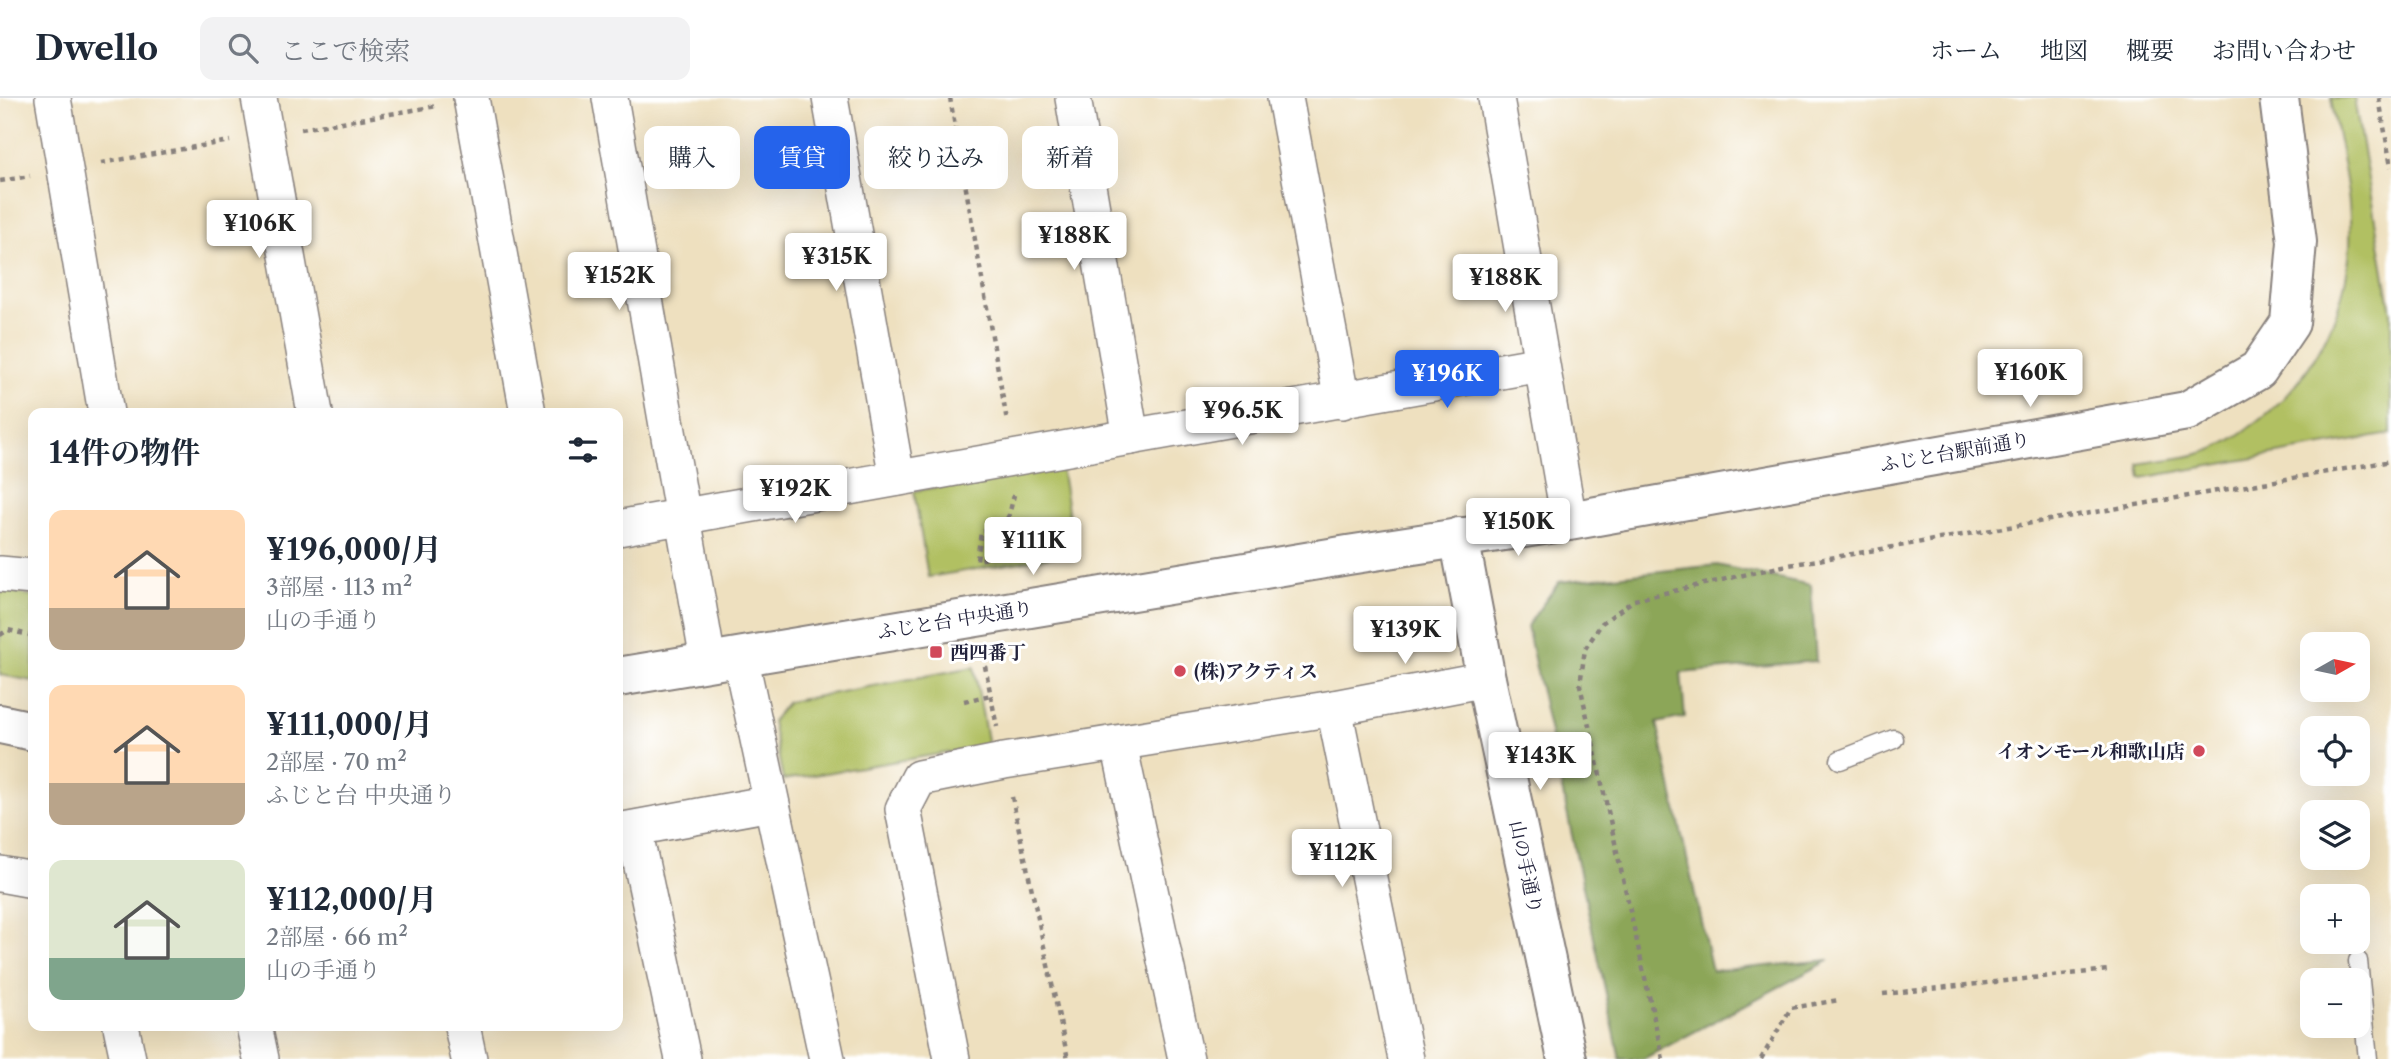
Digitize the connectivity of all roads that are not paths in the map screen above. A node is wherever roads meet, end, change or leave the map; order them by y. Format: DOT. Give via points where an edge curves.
graph roads {
  1 [pos="53,98"];
  2 [pos="259,98"];
  3 [pos="471,98"];
  4 [pos="610,98"];
  5 [pos="830,98"];
  6 [pos="1073,98"];
  7 [pos="1285,98"];
  8 [pos="1496,98"];
  9 [pos="2279,98"];
  10 [pos="1541,364"];
  11 [pos="1342,401"];
  12 [pos="105,408"];
  13 [pos="314,408"];
  14 [pos="527,408"];
  15 [pos="1131,437"];
  16 [pos="897,478"];
  17 [pos="682,517"];
  18 [pos="1569,521"];
  19 [pos="623,527"];
  20 [pos="1459,537"];
  21 [pos="0,574"];
  22 [pos="28,577"];
  23 [pos="724,658"];
  24 [pos="623,676"];
  25 [pos="1486,679"];
  26 [pos="1334,708"];
  27 [pos="0,724"];
  28 [pos="28,730"];
  29 [pos="1894,739"];
  30 [pos="1119,744"];
  31 [pos="1840,760"];
  32 [pos="771,803"];
  33 [pos="626,830"];
  34 [pos="0,874"];
  35 [pos="28,879"];
  36 [pos="2358,961"];
  37 [pos="122,1031"];
  38 [pos="255,1031"];
  39 [pos="463,1031"];
  40 [pos="128,1059"];
  41 [pos="261,1059"];
  42 [pos="469,1059"];
  43 [pos="683,1059"];
  44 [pos="827,1059"];
  45 [pos="952,1059"];
  46 [pos="1186,1059"];
  47 [pos="1406,1059"];
  48 [pos="1567,1059"];
  49 [pos="2368,1059"];
  1 -- 12 [label="street"];
  2 -- 13 [label="street"];
  3 -- 14 [label="street"];
  4 -- 17 [label="street"];
  5 -- 16 [label="street"];
  6 -- 15 [label="street"];
  7 -- 11 [label="street"];
  8 -- 10 [label="street"];
  9 -- 18 [label="street, ふじと台駅前通り" via="2297,242 2294,283 2290,323 2258,370 2187,411"];
  10 -- 11 [label="street"];
  10 -- 18 [label="street"];
  11 -- 15 [label="street"];
  15 -- 16 [label="street"];
  16 -- 17 [label="street"];
  17 -- 19 [label="street"];
  17 -- 23 [label="street"];
  18 -- 20 [label="street"];
  20 -- 23 [label="street, ふじと台 中央通り"];
  20 -- 25 [label="street, 山の手通り"];
  21 -- 22 [label="street"];
  23 -- 24 [label="street, ふじと台 中央通り"];
  23 -- 32 [label="street"];
  25 -- 26 [label="street"];
  25 -- 48 [label="street, 山の手通り"];
  26 -- 30 [label="street"];
  26 -- 47 [label="street"];
  27 -- 28 [label="street"];
  29 -- 31 [label="lane"];
  30 -- 45 [label="street" via="919,778 903,809"];
  30 -- 46 [label="street"];
  32 -- 33 [label="street"];
  32 -- 44 [label="street"];
  33 -- 43 [label="street"];
  34 -- 35 [label="street"];
  36 -- 49 [label="lane"];
  37 -- 40 [label="street"];
  38 -- 41 [label="street"];
  39 -- 42 [label="street"];
}
